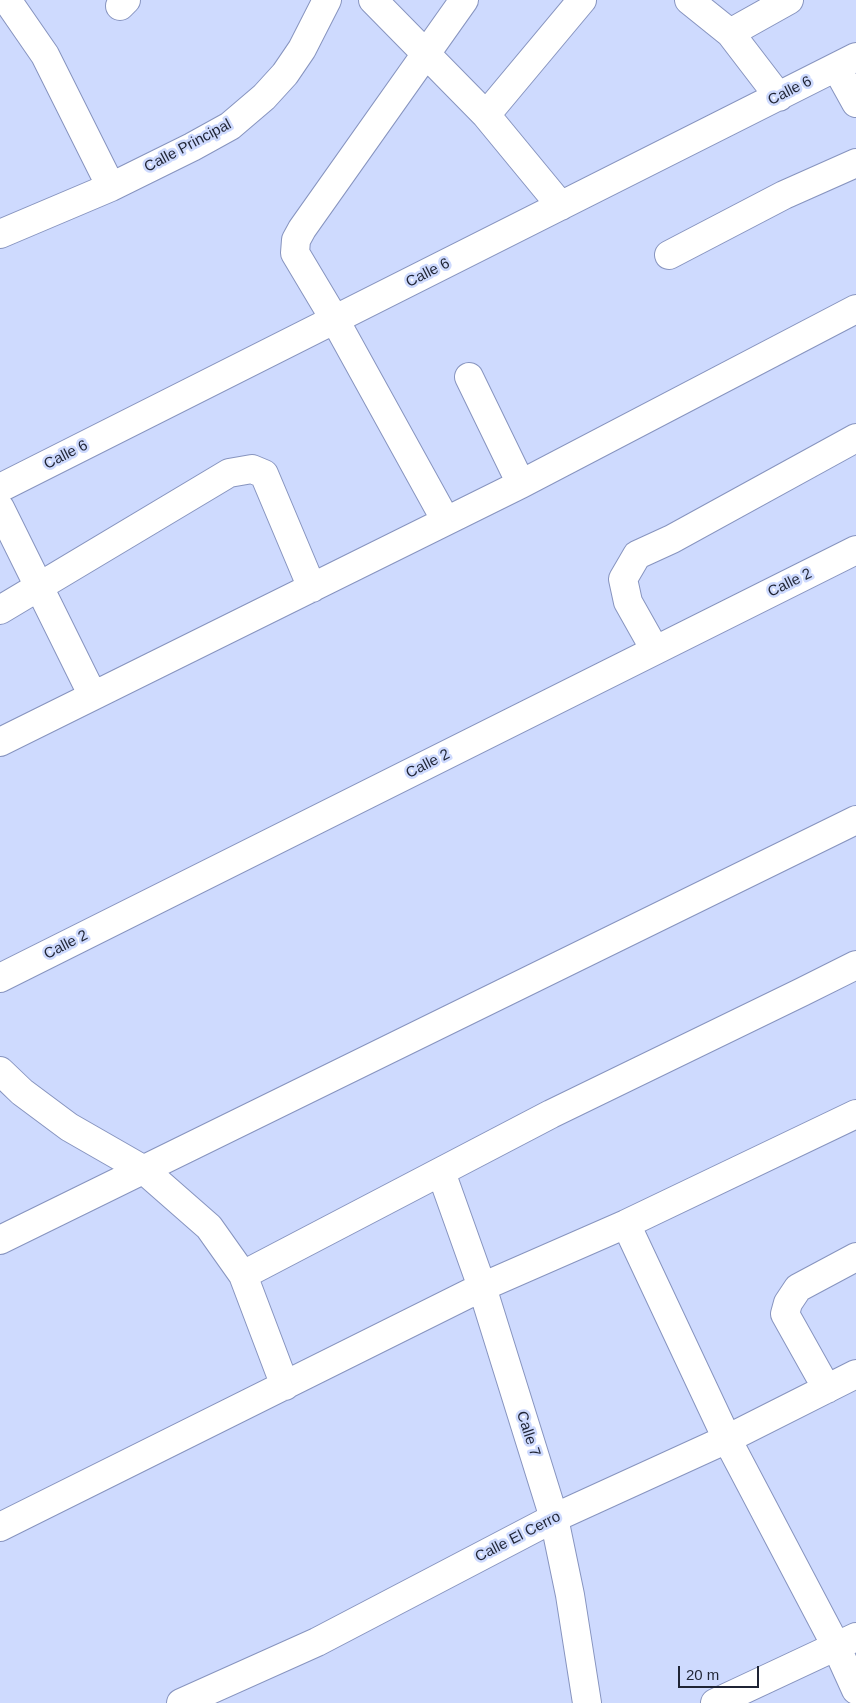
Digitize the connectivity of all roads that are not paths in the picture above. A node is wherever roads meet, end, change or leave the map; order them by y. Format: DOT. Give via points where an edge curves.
graph roads {
  1 [pos="327,0"];
  2 [pos="373,0"];
  3 [pos="464,0"];
  4 [pos="582,0"];
  5 [pos="688,0"];
  6 [pos="789,0"];
  7 [pos="20,4"];
  8 [pos="730,33"];
  9 [pos="426,54"];
  10 [pos="846,62"];
  11 [pos="779,97"];
  12 [pos="856,103"];
  13 [pos="486,115"];
  14 [pos="856,163"];
  15 [pos="110,187"];
  16 [pos="561,206"];
  17 [pos="0,234"];
  18 [pos="669,255"];
  19 [pos="856,309"];
  20 [pos="335,320"];
  21 [pos="469,377"];
  22 [pos="856,438"];
  23 [pos="521,484"];
  24 [pos="0,488"];
  25 [pos="0,508"];
  26 [pos="446,521"];
  27 [pos="856,550"];
  28 [pos="39,587"];
  29 [pos="312,588"];
  30 [pos="0,610"];
  31 [pos="655,650"];
  32 [pos="93,696"];
  33 [pos="0,742"];
  34 [pos="856,820"];
  35 [pos="856,964"];
  36 [pos="0,978"];
  37 [pos="0,1071"];
  38 [pos="856,1114"];
  39 [pos="144,1170"];
  40 [pos="441,1172"];
  41 [pos="626,1224"];
  42 [pos="0,1240"];
  43 [pos="856,1257"];
  44 [pos="243,1275"];
  45 [pos="482,1287"];
  46 [pos="856,1374"];
  47 [pos="285,1386"];
  48 [pos="827,1389"];
  49 [pos="727,1439"];
  50 [pos="554,1518"];
  51 [pos="0,1527"];
  52 [pos="846,1642"];
  53 [pos="856,1690"];
  54 [pos="181,1703"];
  55 [pos="587,1703"];
  56 [pos="715,1703"];
  1 -- 15 [label="street, Calle Principal" via="286,74 264,97 230,126"];
  2 -- 9 [label="street"];
  3 -- 9 [label="street"];
  4 -- 13 [label="street"];
  5 -- 8 [label="street"];
  6 -- 8 [label="street"];
  7 -- 15 [label="street"];
  8 -- 11 [label="street"];
  9 -- 13 [label="street"];
  9 -- 20 [label="street" via="296,240 295,254"];
  10 -- 11 [label="street, Calle 6"];
  10 -- 12 [label="street"];
  11 -- 16 [label="street, Calle 6"];
  13 -- 16 [label="street"];
  14 -- 18 [label="street" via="784,195"];
  15 -- 17 [label="street, Calle Principal"];
  16 -- 20 [label="street, Calle 6"];
  19 -- 23 [label="street"];
  20 -- 24 [label="street, Calle 6"];
  20 -- 26 [label="street"];
  21 -- 23 [label="street"];
  22 -- 31 [label="street" via="637,555 623,579 628,602"];
  23 -- 26 [label="street"];
  25 -- 28 [label="street"];
  26 -- 29 [label="street"];
  27 -- 31 [label="street, Calle 2"];
  28 -- 29 [label="street" via="229,474 252,469 264,474"];
  28 -- 30 [label="street"];
  28 -- 32 [label="street"];
  29 -- 32 [label="street"];
  31 -- 36 [label="street, Calle 2"];
  32 -- 33 [label="street"];
  34 -- 39 [label="street"];
  35 -- 40 [label="street" via="551,1114"];
  37 -- 39 [label="street" via="69,1128"];
  38 -- 41 [label="street"];
  39 -- 42 [label="street"];
  39 -- 44 [label="street" via="209,1227"];
  40 -- 44 [label="street"];
  40 -- 45 [label="street, Calle 7"];
  41 -- 45 [label="street"];
  41 -- 49 [label="street"];
  43 -- 48 [label="street" via="798,1288 788,1303 786,1314"];
  44 -- 47 [label="street"];
  45 -- 47 [label="street"];
  45 -- 50 [label="street, Calle 7"];
  46 -- 48 [label="street, Calle El Cerro"];
  47 -- 51 [label="street"];
  48 -- 49 [label="street, Calle El Cerro"];
  49 -- 50 [label="street, Calle El Cerro"];
  49 -- 52 [label="street"];
  50 -- 54 [label="street, Calle El Cerro" via="317,1642"];
  50 -- 55 [label="street, Calle 7"];
  52 -- 53 [label="street"];
  52 -- 56 [label="street"];
}
